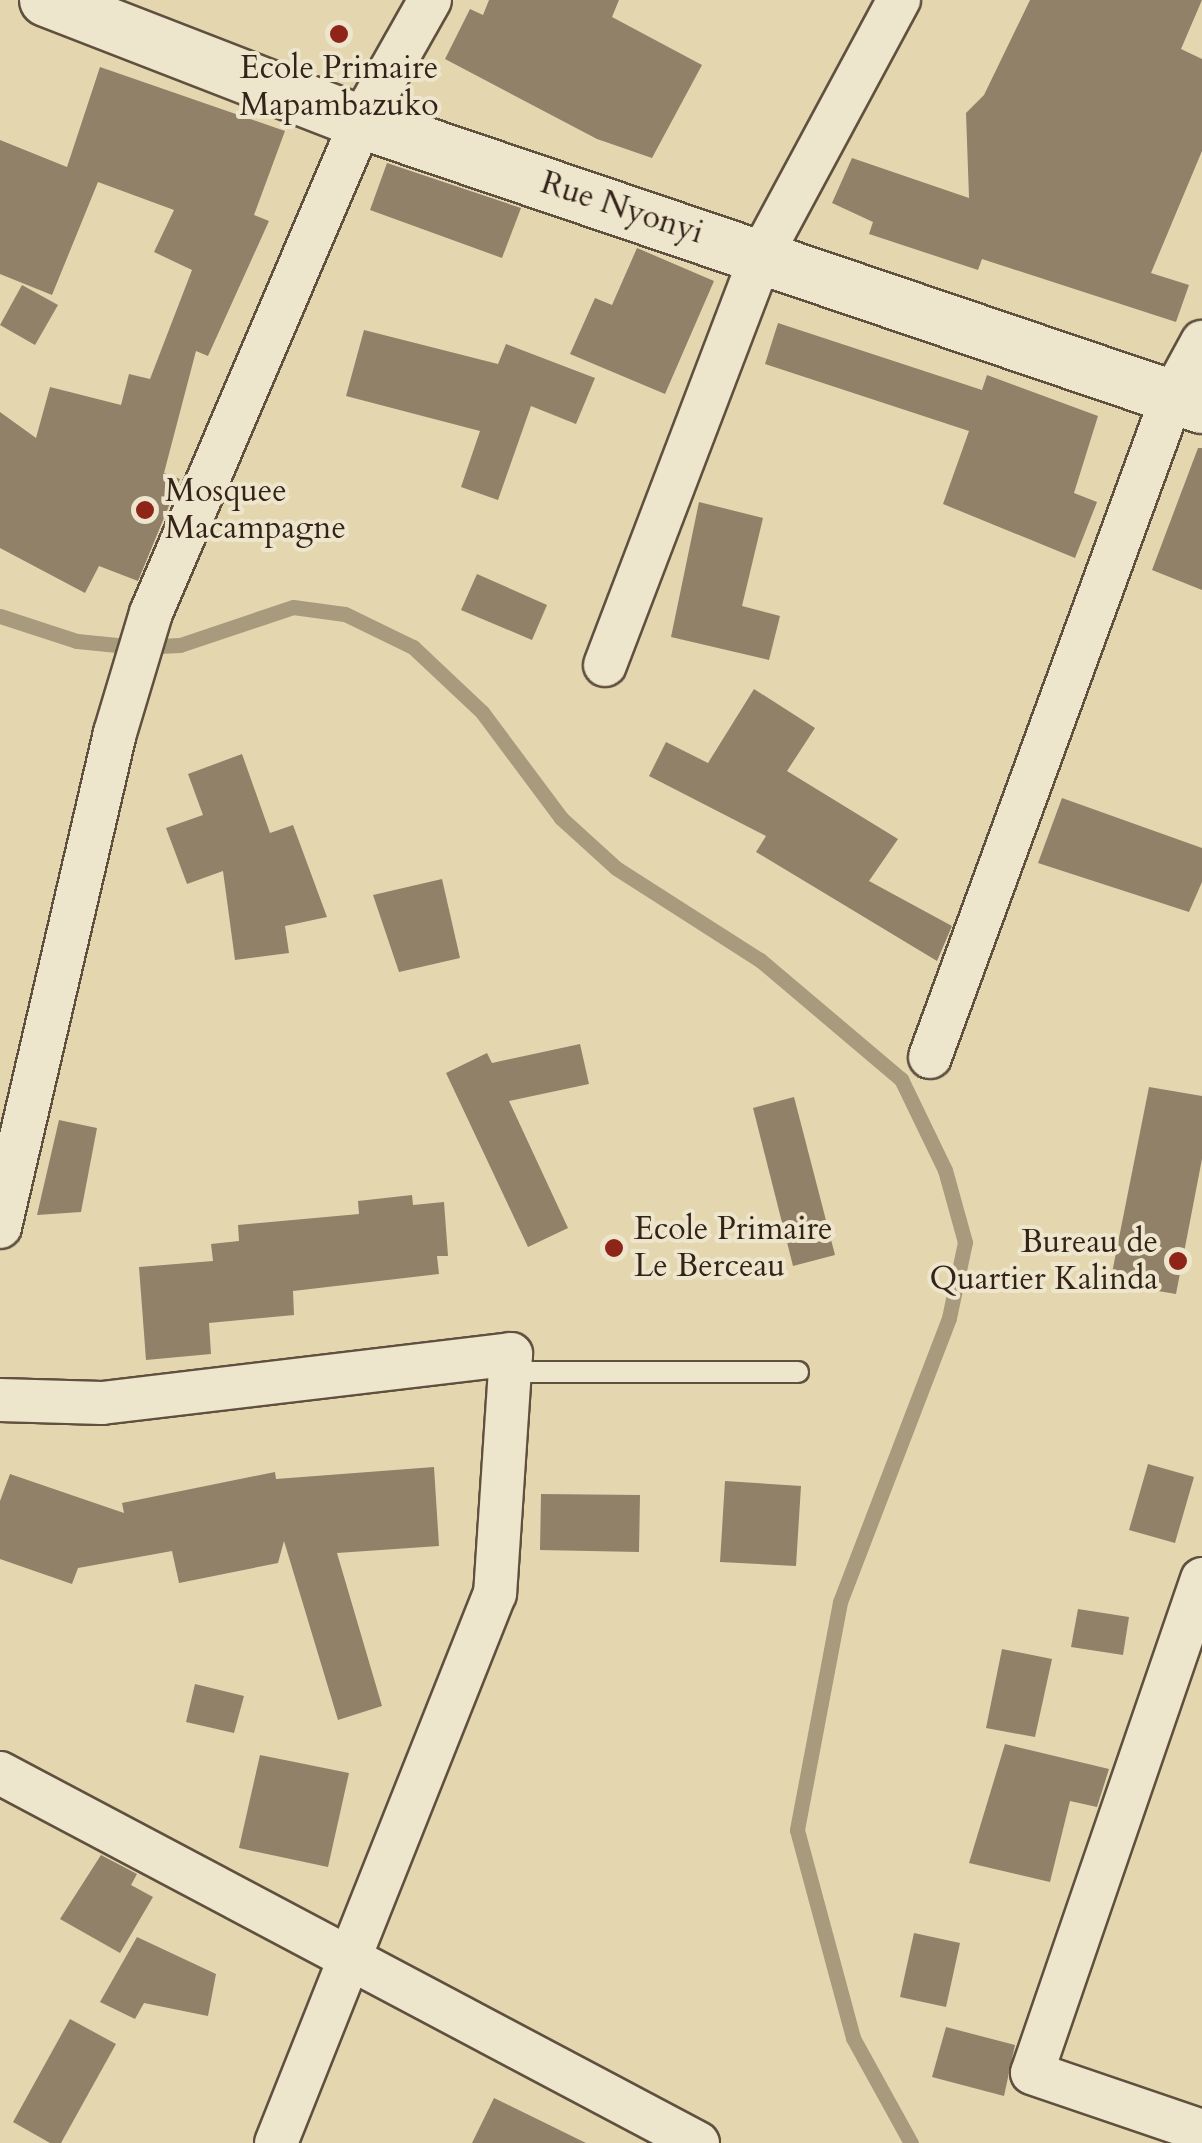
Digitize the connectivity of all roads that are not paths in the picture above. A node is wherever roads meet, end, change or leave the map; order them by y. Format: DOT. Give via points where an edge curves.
graph roads {
  1 [pos="46,0"];
  2 [pos="430,0"];
  3 [pos="900,0"];
  4 [pos="360,122"];
  5 [pos="762,254"];
  6 [pos="1202,342"];
  7 [pos="1187,402"];
  8 [pos="605,665"];
  9 [pos="930,1057"];
  10 [pos="0,1227"];
  11 [pos="510,1372"];
  12 [pos="798,1372"];
  13 [pos="0,1400"];
  14 [pos="1202,1579"];
  15 [pos="0,1773"];
  16 [pos="354,1960"];
  17 [pos="1202,2131"];
  18 [pos="276,2143"];
  19 [pos="698,2143"];
  1 -- 4 [label="street, Rue Nyonyi"];
  2 -- 4 [label="street"];
  3 -- 5 [label="street"];
  4 -- 5 [label="street, Rue Nyonyi"];
  4 -- 10 [label="street" via="150,612"];
  5 -- 7 [label="street, Rue Nyonyi"];
  5 -- 8 [label="street"];
  6 -- 7 [label="street"];
  7 -- 9 [label="street"];
  11 -- 12 [label="lane"];
  11 -- 13 [label="street" via="511,1354 102,1403"];
  11 -- 16 [label="street" via="494,1593"];
  14 -- 17 [label="street" via="1032,2074"];
  15 -- 16 [label="street"];
  16 -- 18 [label="street"];
  16 -- 19 [label="street"];
}
